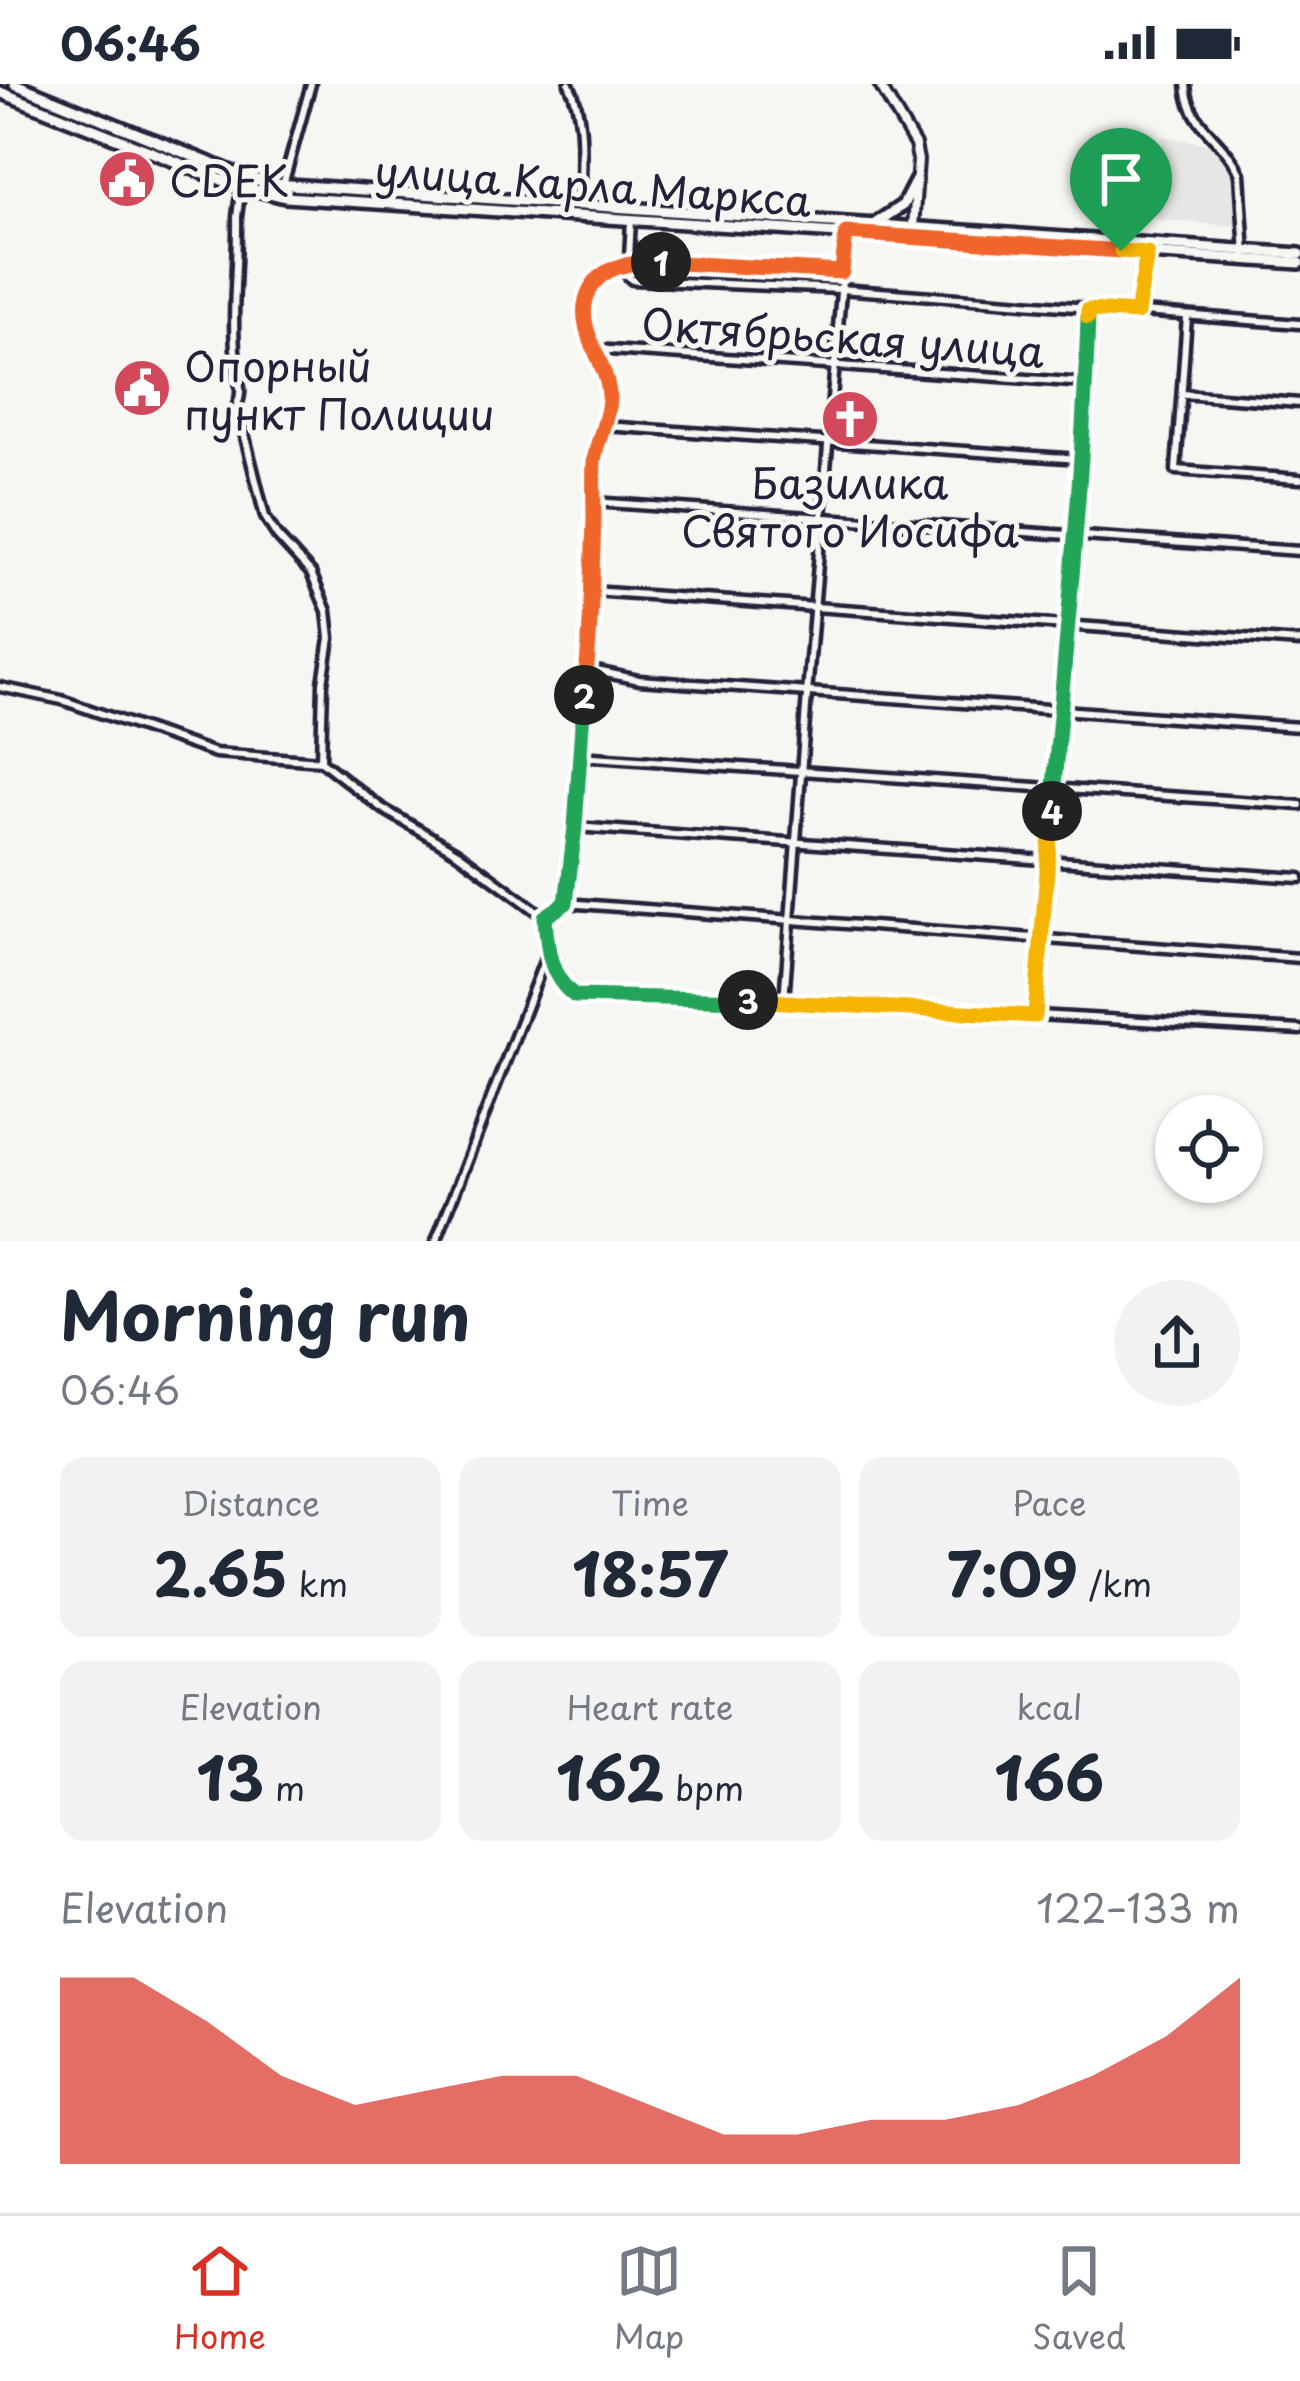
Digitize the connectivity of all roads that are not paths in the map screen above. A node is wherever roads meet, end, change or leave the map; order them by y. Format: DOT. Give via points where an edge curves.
graph roads {
  1 [pos="15,84"];
  2 [pos="310,84"];
  3 [pos="569,84"];
  4 [pos="879,84"];
  5 [pos="1186,84"];
  6 [pos="0,92"];
  7 [pos="44,102"];
  8 [pos="916,180"];
  9 [pos="246,183"];
  10 [pos="283,185"];
  11 [pos="581,212"];
  12 [pos="631,220"];
  13 [pos="871,225"];
  14 [pos="846,233"];
  15 [pos="913,233"];
  16 [pos="1147,253"];
  17 [pos="1245,254"];
  18 [pos="1300,254"];
  19 [pos="628,262"];
  20 [pos="1300,263"];
  21 [pos="842,272"];
  22 [pos="840,290"];
  23 [pos="1088,310"];
  24 [pos="1137,313"];
  25 [pos="1187,316"];
  26 [pos="1300,324"];
  27 [pos="595,349"];
  28 [pos="834,366"];
  29 [pos="1086,383"];
  30 [pos="1182,394"];
  31 [pos="1300,403"];
  32 [pos="604,426"];
  33 [pos="828,442"];
  34 [pos="1080,460"];
  35 [pos="1300,479"];
  36 [pos="594,502"];
  37 [pos="822,516"];
  38 [pos="1074,535"];
  39 [pos="1300,551"];
  40 [pos="592,591"];
  41 [pos="814,606"];
  42 [pos="1066,624"];
  43 [pos="1300,642"];
  44 [pos="587,669"];
  45 [pos="0,687"];
  46 [pos="806,694"];
  47 [pos="1062,712"];
  48 [pos="1300,727"];
  49 [pos="578,756"];
  50 [pos="321,761"];
  51 [pos="801,769"];
  52 [pos="1054,787"];
  53 [pos="1300,805"];
  54 [pos="575,827"];
  55 [pos="795,844"];
  56 [pos="1048,860"];
  57 [pos="1300,878"];
  58 [pos="566,903"];
  59 [pos="545,917"];
  60 [pos="789,918"];
  61 [pos="1041,938"];
  62 [pos="548,952"];
  63 [pos="1300,958"];
  64 [pos="784,1002"];
  65 [pos="1035,1016"];
  66 [pos="1300,1030"];
  67 [pos="436,1241"];
  1 -- 7 [label="main road"];
  2 -- 10 [label="street"];
  3 -- 11 [label="street" via="581,121"];
  4 -- 8 [label="street" via="915,145"];
  5 -- 17 [label="street" via="1196,118 1240,174"];
  6 -- 7 [label="main road"];
  7 -- 9 [label="main road, улица Карла Маркса"];
  8 -- 13 [label="main road" via="903,205"];
  8 -- 15 [label="street"];
  9 -- 10 [label="main road, улица Карла Маркса"];
  9 -- 11 [label="main road, улица Карла Маркса" via="285,197"];
  9 -- 50 [label="street" via="237,217 237,406 265,517 311,572 327,611"];
  10 -- 11 [label="main road, улица Карла Маркса"];
  11 -- 12 [label="main road, улица Карла Маркса"];
  11 -- 13 [label="main road, улица Карла Маркса"];
  12 -- 14 [label="main road, улица Карла Маркса"];
  12 -- 19 [label="street"];
  13 -- 15 [label="main road, улица Карла Маркса"];
  14 -- 15 [label="main road, улица Карла Маркса"];
  14 -- 21 [label="street"];
  15 -- 16 [label="main road, улица Карла Маркса"];
  15 -- 17 [label="main road, улица Карла Маркса"];
  16 -- 17 [label="main road, улица Карла Маркса"];
  16 -- 24 [label="street"];
  17 -- 18 [label="main road, улица Карла Маркса"];
  17 -- 20 [label="main road, улица Карла Маркса"];
  19 -- 21 [label="street"];
  19 -- 22 [label="street" via="632,280"];
  19 -- 27 [label="street" via="596,278 585,302"];
  21 -- 22 [label="street"];
  22 -- 23 [label="street"];
  22 -- 28 [label="street"];
  23 -- 24 [label="street"];
  23 -- 29 [label="street"];
  24 -- 25 [label="street"];
  25 -- 26 [label="street"];
  25 -- 30 [label="street"];
  27 -- 28 [label="street, Октябрьская улица"];
  27 -- 32 [label="street" via="607,379"];
  28 -- 29 [label="street, Октябрьская улица"];
  28 -- 33 [label="street"];
  29 -- 34 [label="street"];
  30 -- 31 [label="street"];
  30 -- 35 [label="street" via="1176,470"];
  32 -- 33 [label="street"];
  32 -- 36 [label="street"];
  33 -- 34 [label="street"];
  33 -- 37 [label="street"];
  34 -- 38 [label="street"];
  36 -- 37 [label="street"];
  36 -- 40 [label="street"];
  37 -- 38 [label="street"];
  37 -- 41 [label="street"];
  38 -- 39 [label="street"];
  38 -- 42 [label="street"];
  40 -- 41 [label="street"];
  40 -- 44 [label="street"];
  41 -- 42 [label="street"];
  41 -- 46 [label="street"];
  42 -- 43 [label="street"];
  42 -- 47 [label="street"];
  44 -- 46 [label="street"];
  44 -- 49 [label="street"];
  45 -- 50 [label="street" via="215,753"];
  46 -- 47 [label="street"];
  46 -- 51 [label="street"];
  47 -- 48 [label="street"];
  47 -- 52 [label="street"];
  49 -- 51 [label="street"];
  49 -- 54 [label="street"];
  50 -- 59 [label="street"];
  51 -- 52 [label="street"];
  51 -- 55 [label="street"];
  52 -- 53 [label="street"];
  52 -- 56 [label="street"];
  54 -- 55 [label="street"];
  54 -- 58 [label="street"];
  55 -- 56 [label="street"];
  55 -- 60 [label="street"];
  56 -- 57 [label="street"];
  56 -- 61 [label="street"];
  58 -- 59 [label="street"];
  58 -- 60 [label="street"];
  59 -- 62 [label="street"];
  60 -- 61 [label="street"];
  60 -- 64 [label="street"];
  61 -- 63 [label="street"];
  61 -- 65 [label="street"];
  62 -- 64 [label="street" via="561,985 575,996"];
  62 -- 67 [label="street"];
  64 -- 65 [label="street"];
  65 -- 66 [label="street"];
}
